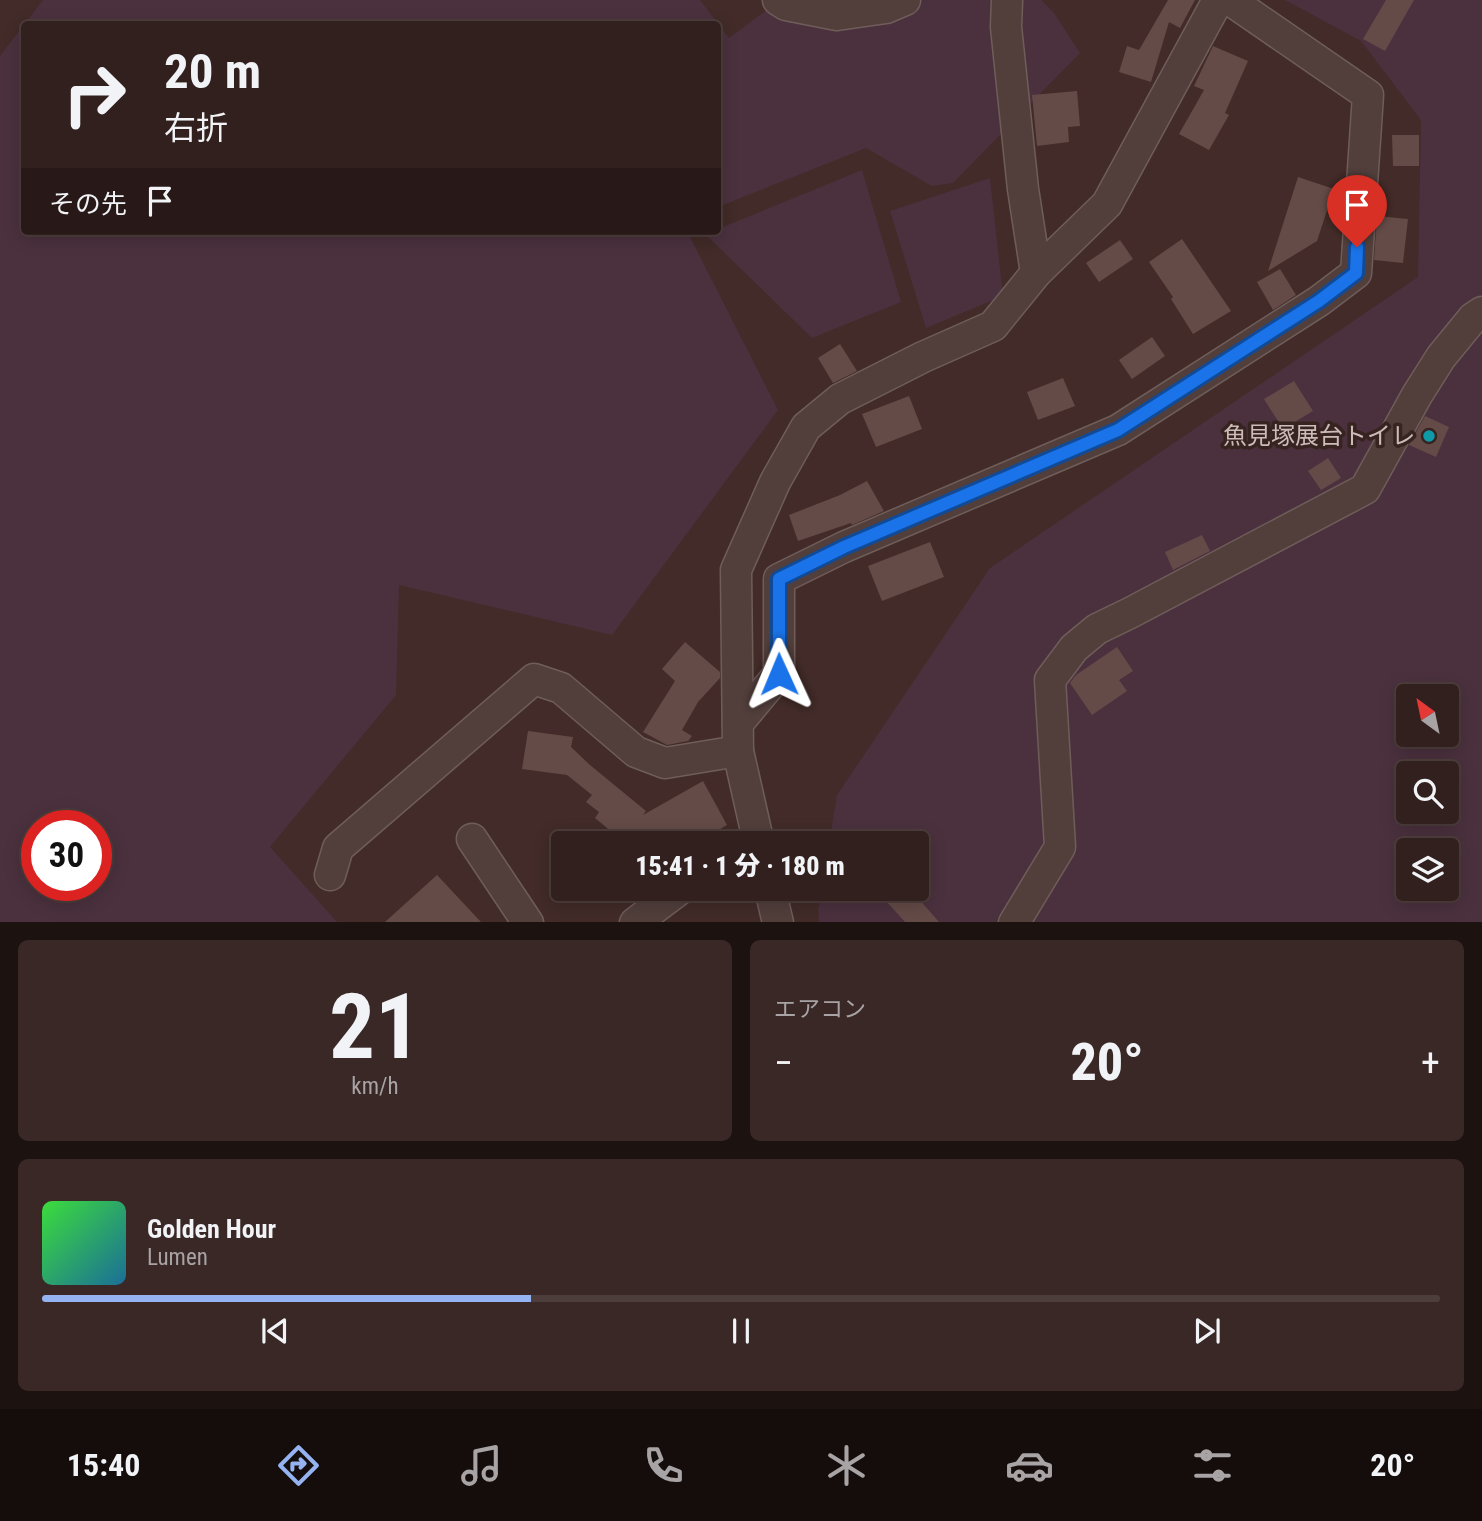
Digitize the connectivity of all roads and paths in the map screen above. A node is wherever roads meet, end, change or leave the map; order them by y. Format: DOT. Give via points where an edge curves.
graph roads {
  1 [pos="778,0"];
  2 [pos="905,0"];
  3 [pos="1007,0"];
  4 [pos="1218,0"];
  5 [pos="1230,0"];
  6 [pos="1036,272"];
  7 [pos="1482,312"];
  8 [pos="738,737"];
  9 [pos="756,831"];
  10 [pos="472,839"];
  11 [pos="330,875"];
  12 [pos="664,901"];
  13 [pos="773,901"];
  14 [pos="528,922"];
  15 [pos="635,922"];
  16 [pos="778,922"];
  17 [pos="1014,922"];
  1 -- 2 [label="street" via="837,15 886,8"];
  3 -- 6 [label="street" via="1023,189"];
  4 -- 6 [label="street" via="1107,204"];
  5 -- 8 [label="street" via="1368,94 1356,273 1118,430 779,579 779,674"];
  6 -- 8 [label="street" via="993,326 840,399 806,427 775,482 736,570"];
  7 -- 17 [label="street" via="1441,357 1365,489 1097,629 1074,648 1050,680 1060,847"];
  8 -- 9 [label="street"];
  8 -- 11 [label="street" via="665,762 636,752 561,688 534,679 338,849"];
  10 -- 14 [label="street"];
  12 -- 15 [label="street"];
  13 -- 16 [label="street"];
}
